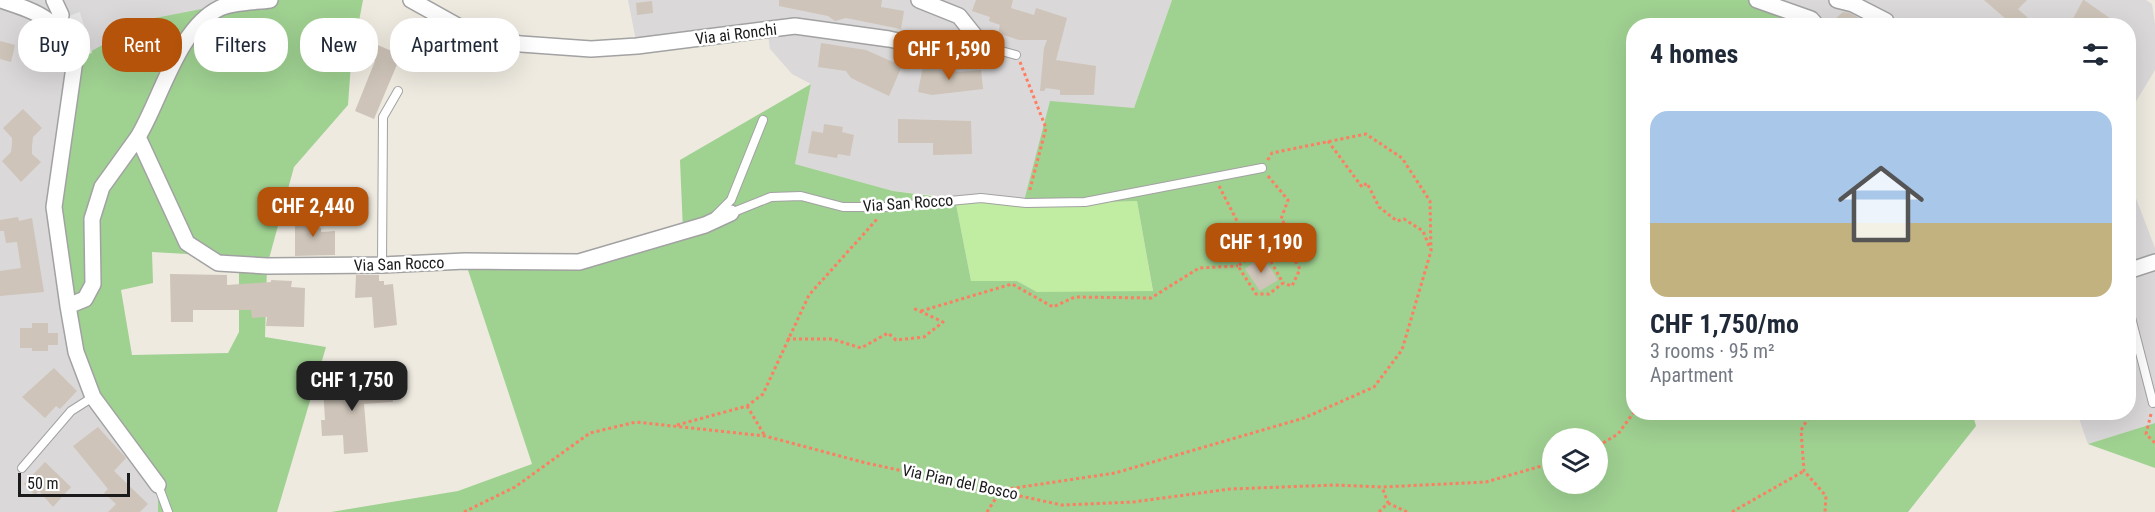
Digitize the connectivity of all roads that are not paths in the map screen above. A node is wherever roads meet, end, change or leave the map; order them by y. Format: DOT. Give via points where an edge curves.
graph roads {
  1 [pos="1,0"];
  2 [pos="54,0"];
  3 [pos="270,0"];
  4 [pos="411,0"];
  5 [pos="919,0"];
  6 [pos="1757,0"];
  7 [pos="1836,0"];
  8 [pos="44,18"];
  9 [pos="59,18"];
  10 [pos="1808,18"];
  11 [pos="1880,18"];
  12 [pos="983,46"];
  13 [pos="1016,55"];
  14 [pos="73,72"];
  15 [pos="398,91"];
  16 [pos="763,120"];
  17 [pos="138,137"];
  18 [pos="1262,168"];
  19 [pos="731,213"];
  20 [pos="705,225"];
  21 [pos="2155,262"];
  22 [pos="382,266"];
  23 [pos="2136,268"];
  24 [pos="68,306"];
  25 [pos="2136,337"];
  26 [pos="93,397"];
  27 [pos="2153,403"];
  28 [pos="22,468"];
  29 [pos="158,485"];
  30 [pos="168,512"];
  1 -- 8 [label="street"];
  2 -- 9 [label="street" via="61,15"];
  3 -- 17 [label="street" via="220,8 203,21 185,40 153,113"];
  4 -- 12 [label="street, Via ai Ronchi" via="474,35 521,44 591,49 795,27 889,39 960,54 976,52"];
  5 -- 12 [label="street" via="959,16"];
  6 -- 10 [label="street"];
  7 -- 11 [label="street"];
  12 -- 13 [label="lane"];
  14 -- 24 [label="street" via="54,207"];
  15 -- 22 [label="lane" via="383,117"];
  16 -- 20 [label="lane" via="731,200"];
  17 -- 22 [label="street, Via San Rocco" via="187,243 218,262"];
  17 -- 24 [label="street" via="102,187 92,219 93,284 85,299"];
  18 -- 19 [label="lane, Via San Rocco" via="1085,202 1026,203 981,198 843,207 801,196 771,196"];
  19 -- 20 [label="street, Via San Rocco"];
  20 -- 22 [label="street, Via San Rocco" via="579,262 465,261"];
  21 -- 23 [label="street"];
  24 -- 26 [label="street" via="76,352"];
  25 -- 27 [label="lane"];
  26 -- 28 [label="lane" via="71,411"];
  26 -- 29 [label="street"];
  29 -- 30 [label="lane"];
}
